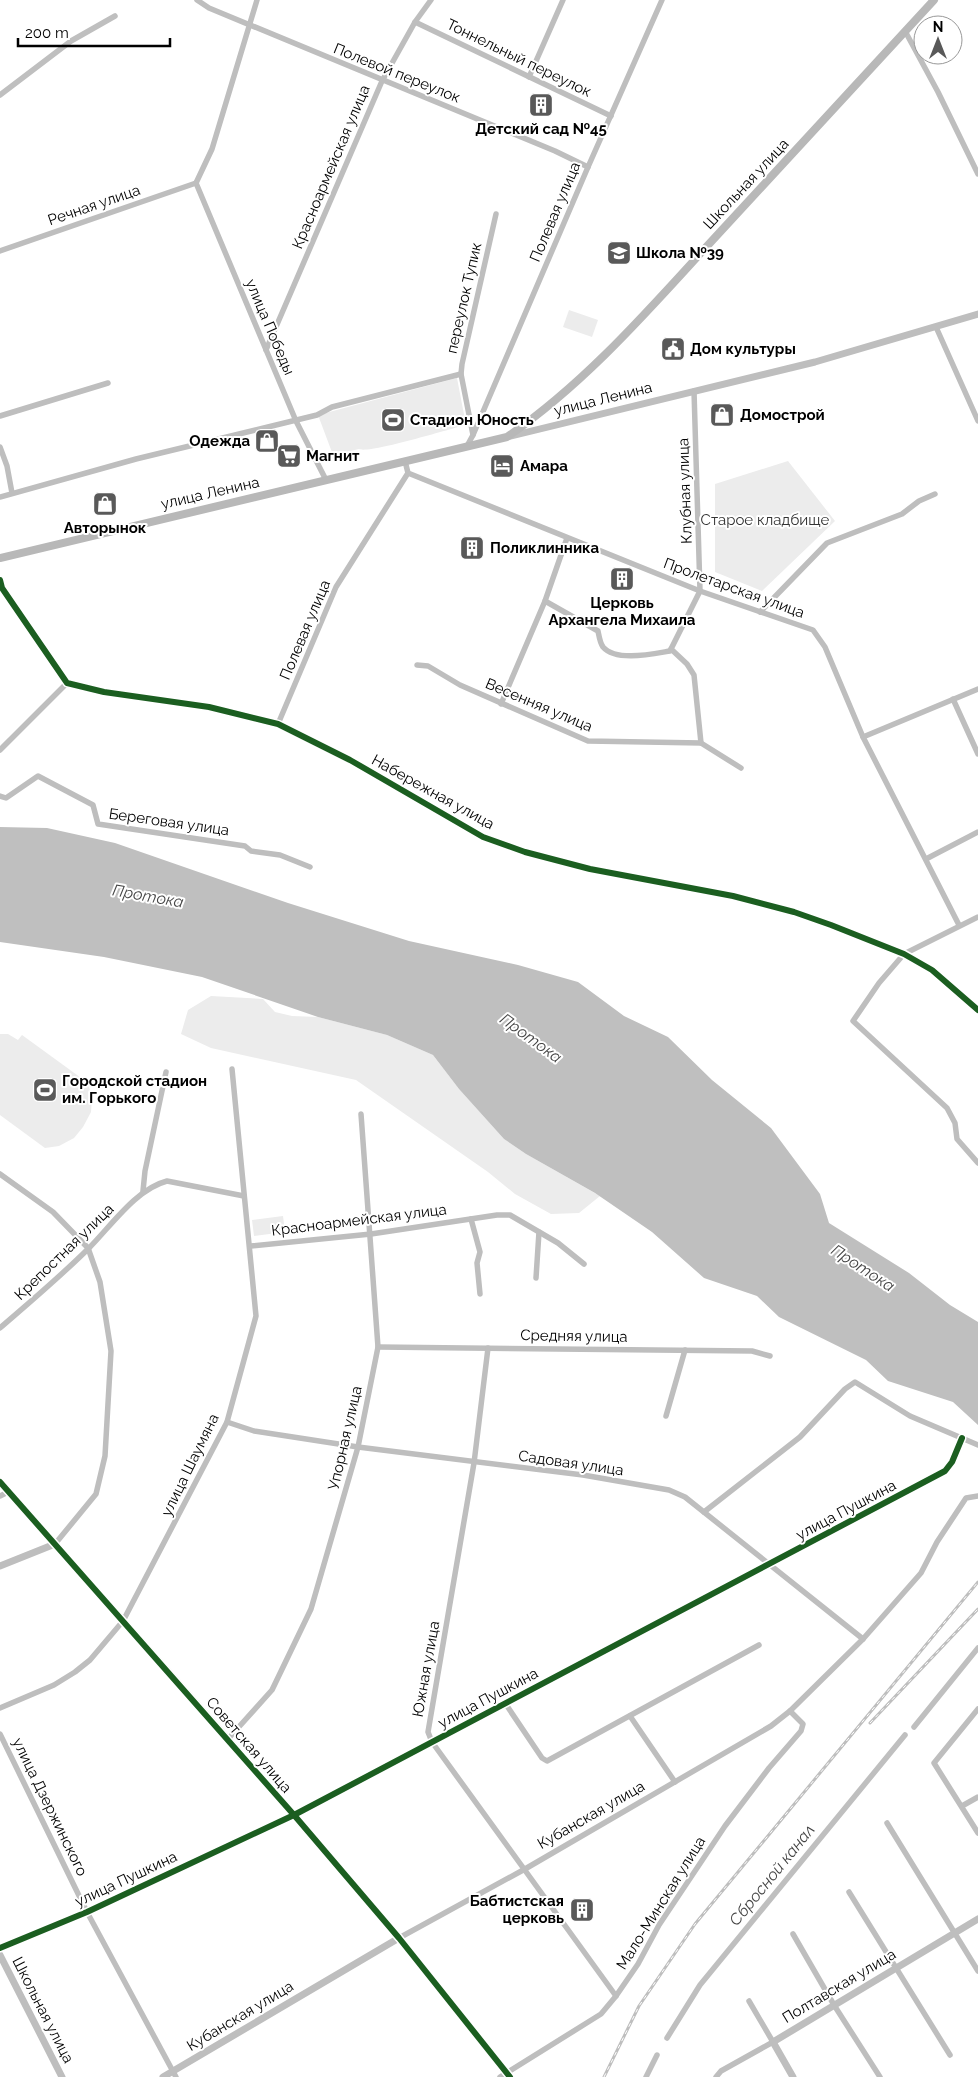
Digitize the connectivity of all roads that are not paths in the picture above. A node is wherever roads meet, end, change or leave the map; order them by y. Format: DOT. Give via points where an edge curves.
graph roads {
  1 [pos="197,0"];
  2 [pos="257,0"];
  3 [pos="431,0"];
  4 [pos="563,0"];
  5 [pos="662,0"];
  6 [pos="934,0"];
  7 [pos="415,22"];
  8 [pos="249,26"];
  9 [pos="905,31"];
  10 [pos="529,77"];
  11 [pos="382,81"];
  12 [pos="611,116"];
  13 [pos="588,167"];
  14 [pos="978,174"];
  15 [pos="196,183"];
  16 [pos="496,214"];
  17 [pos="0,251"];
  18 [pos="978,314"];
  19 [pos="936,327"];
  20 [pos="266,350"];
  21 [pos="461,374"];
  22 [pos="108,382"];
  23 [pos="694,391"];
  24 [pos="0,416"];
  25 [pos="296,421"];
  26 [pos="978,421"];
  27 [pos="529,422"];
  28 [pos="531,432"];
  29 [pos="473,435"];
  30 [pos="507,437"];
  31 [pos="467,446"];
  32 [pos="0,447"];
  33 [pos="405,461"];
  34 [pos="408,473"];
  35 [pos="326,480"];
  36 [pos="12,493"];
  37 [pos="935,494"];
  38 [pos="0,497"];
  39 [pos="567,538"];
  40 [pos="0,558"];
  41 [pos="0,580"];
  42 [pos="1,588"];
  43 [pos="700,591"];
  44 [pos="545,601"];
  45 [pos="760,612"];
  46 [pos="671,649"];
  47 [pos="417,665"];
  48 [pos="67,683"];
  49 [pos="978,689"];
  50 [pos="952,699"];
  51 [pos="501,704"];
  52 [pos="278,724"];
  53 [pos="863,737"];
  54 [pos="702,743"];
  55 [pos="0,750"];
  56 [pos="978,754"];
  57 [pos="741,768"];
  58 [pos="0,796"];
  59 [pos="978,832"];
  60 [pos="926,859"];
  61 [pos="310,867"];
  62 [pos="978,917"];
  63 [pos="959,925"];
  64 [pos="904,954"];
  65 [pos="978,1010"];
  66 [pos="232,1069"];
  67 [pos="166,1072"];
  68 [pos="361,1114"];
  69 [pos="978,1163"];
  70 [pos="0,1174"];
  71 [pos="143,1192"];
  72 [pos="244,1196"];
  73 [pos="471,1219"];
  74 [pos="539,1232"];
  75 [pos="371,1234"];
  76 [pos="251,1246"];
  77 [pos="88,1248"];
  78 [pos="584,1264"];
  79 [pos="536,1278"];
  80 [pos="480,1294"];
  81 [pos="0,1328"];
  82 [pos="378,1347"];
  83 [pos="488,1348"];
  84 [pos="685,1350"];
  85 [pos="770,1356"];
  86 [pos="666,1416"];
  87 [pos="227,1422"];
  88 [pos="962,1438"];
  89 [pos="978,1446"];
  90 [pos="358,1447"];
  91 [pos="474,1463"];
  92 [pos="0,1482"];
  93 [pos="8,1492"];
  94 [pos="0,1496"];
  95 [pos="978,1496"];
  96 [pos="704,1512"];
  97 [pos="55,1544"];
  98 [pos="772,1564"];
  99 [pos="0,1566"];
  100 [pos="123,1621"];
  101 [pos="863,1639"];
  102 [pos="759,1645"];
  103 [pos="505,1703"];
  104 [pos="0,1708"];
  105 [pos="978,1709"];
  106 [pos="790,1711"];
  107 [pos="630,1716"];
  108 [pos="0,1734"];
  109 [pos="228,1739"];
  110 [pos="432,1742"];
  111 [pos="675,1782"];
  112 [pos="978,1797"];
  113 [pos="962,1806"];
  114 [pos="294,1815"];
  115 [pos="887,1823"];
  116 [pos="978,1833"];
  117 [pos="525,1869"];
  118 [pos="849,1892"];
  119 [pos="87,1912"];
  120 [pos="978,1919"];
  121 [pos="955,1932"];
  122 [pos="793,1934"];
  123 [pos="399,1938"];
  124 [pos="0,1948"];
  125 [pos="0,1955"];
  126 [pos="896,1968"];
  127 [pos="978,1971"];
  128 [pos="616,1996"];
  129 [pos="749,2001"];
  130 [pos="834,2005"];
  131 [pos="773,2042"];
  132 [pos="950,2055"];
  133 [pos="174,2074"];
  134 [pos="508,2075"];
  135 [pos="62,2077"];
  136 [pos="163,2077"];
  137 [pos="500,2077"];
  138 [pos="716,2077"];
  139 [pos="793,2077"];
  140 [pos="880,2077"];
  1 -- 8 [label="street, Полевой переулок"];
  2 -- 8 [label="street"];
  3 -- 7 [label="street, Красноармейская улица"];
  4 -- 10 [label="street"];
  5 -- 12 [label="street, Полевая улица"];
  6 -- 9 [label="main road, Школьная улица"];
  7 -- 10 [label="street, Тоннельный переулок"];
  7 -- 11 [label="street, Красноармейская улица"];
  8 -- 11 [label="street, Полевой переулок"];
  8 -- 15 [label="street" via="212,149"];
  9 -- 14 [label="street"];
  9 -- 27 [label="main road, Школьная улица" via="635,324 583,377"];
  10 -- 12 [label="street, Тоннельный переулок"];
  11 -- 13 [label="street, Полевой переулок"];
  11 -- 20 [label="street, Красноармейская улица"];
  12 -- 13 [label="street, Полевая улица"];
  13 -- 29 [label="street, Полевая улица"];
  15 -- 17 [label="street, Речная улица"];
  15 -- 20 [label="street, улица Победы"];
  16 -- 21 [label="street, переулок Тупик"];
  18 -- 19 [label="street, улица Ленина"];
  19 -- 23 [label="street, улица Ленина" via="815,362"];
  19 -- 26 [label="street"];
  20 -- 25 [label="street, улица Победы"];
  21 -- 25 [label="street" via="332,407"];
  21 -- 29 [label="street, переулок Тупик"];
  22 -- 24 [label="street"];
  23 -- 28 [label="street, улица Ленина"];
  23 -- 43 [label="street, Клубная улица"];
  25 -- 35 [label="street, улица Победы"];
  25 -- 36 [label="street"];
  27 -- 28 [label="street"];
  27 -- 30 [label="main road, Школьная улица"];
  28 -- 30 [label="street, улица Ленина"];
  29 -- 31 [label="street"];
  30 -- 31 [label="main road, улица Ленина"];
  31 -- 33 [label="main road, улица Ленина"];
  32 -- 36 [label="street"];
  33 -- 34 [label="street"];
  33 -- 35 [label="main road, улица Ленина"];
  34 -- 39 [label="street, Пролетарская улица"];
  34 -- 52 [label="street, Полевая улица" via="336,587"];
  35 -- 40 [label="main road, улица Ленина"];
  36 -- 38 [label="street"];
  37 -- 45 [label="street" via="919,500 902,514 827,543"];
  39 -- 43 [label="street, Пролетарская улица"];
  39 -- 44 [label="street"];
  41 -- 42 [label="street"];
  42 -- 48 [label="street"];
  43 -- 45 [label="street, Пролетарская улица"];
  43 -- 46 [label="street"];
  44 -- 46 [label="street" via="598,631 603,646 613,654 643,655 670,652"];
  44 -- 51 [label="street"];
  45 -- 53 [label="street, Пролетарская улица" via="814,630 825,647"];
  46 -- 54 [label="street" via="694,675"];
  47 -- 51 [label="street, Весенняя улица" via="428,666"];
  48 -- 52 [label="street, Набережная улица" via="104,692 209,707"];
  48 -- 55 [label="street"];
  49 -- 50 [label="street"];
  50 -- 53 [label="street"];
  50 -- 56 [label="street"];
  51 -- 54 [label="street, Весенняя улица" via="588,741"];
  52 -- 64 [label="street, Набережная улица" via="350,760 483,837 590,869 732,896 794,912"];
  53 -- 60 [label="street, Пролетарская улица"];
  54 -- 57 [label="street"];
  58 -- 61 [label="street, Береговая улица" via="6,798 38,776 93,805 98,824 245,846 251,851 280,855"];
  59 -- 60 [label="street"];
  60 -- 63 [label="street, Пролетарская улица"];
  62 -- 63 [label="street"];
  63 -- 64 [label="street"];
  64 -- 65 [label="street, Набережная улица" via="932,970"];
  64 -- 69 [label="street" via="853,1020 947,1108 955,1123 957,1138"];
  66 -- 72 [label="street, улица Шаумяна"];
  67 -- 71 [label="street"];
  68 -- 75 [label="street, Упорная улица"];
  70 -- 77 [label="street" via="53,1212"];
  71 -- 72 [label="street, Крепостная улица" via="167,1180"];
  71 -- 77 [label="street, Крепостная улица"];
  72 -- 76 [label="street, улица Шаумяна"];
  73 -- 74 [label="street, Красноармейская улица" via="510,1215"];
  73 -- 75 [label="street, Красноармейская улица"];
  73 -- 80 [label="street" via="480,1252 477,1263"];
  74 -- 78 [label="street, Красноармейская улица"];
  74 -- 79 [label="street"];
  75 -- 76 [label="street, Красноармейская улица"];
  75 -- 82 [label="street, Упорная улица"];
  76 -- 87 [label="street, улица Шаумяна" via="256,1316"];
  77 -- 81 [label="street, Крепостная улица"];
  77 -- 97 [label="street" via="100,1282 111,1350 105,1456 96,1494"];
  82 -- 83 [label="street, Средняя улица"];
  82 -- 90 [label="street, Упорная улица"];
  83 -- 84 [label="street, Средняя улица"];
  83 -- 91 [label="street, Южная улица"];
  84 -- 85 [label="street, Средняя улица" via="752,1351"];
  84 -- 86 [label="street"];
  87 -- 90 [label="street, Садовая улица" via="254,1431"];
  87 -- 100 [label="street, улица Шаумяна"];
  88 -- 89 [label="street"];
  88 -- 96 [label="street" via="910,1416 855,1382 844,1389 800,1437"];
  88 -- 98 [label="street, улица Пушкина" via="945,1471"];
  90 -- 91 [label="street, Садовая улица"];
  90 -- 109 [label="street, Упорная улица" via="311,1609 272,1690"];
  91 -- 96 [label="street, Садовая улица" via="583,1475 669,1490 685,1497"];
  91 -- 110 [label="street, Южная улица" via="428,1732"];
  92 -- 93 [label="street, Советская улица"];
  93 -- 94 [label="street"];
  93 -- 97 [label="street, Советская улица"];
  95 -- 101 [label="street, Кубанская улица" via="966,1498 937,1542 922,1573"];
  96 -- 98 [label="street, Садовая улица"];
  97 -- 99 [label="street"];
  97 -- 100 [label="street, Советская улица"];
  98 -- 101 [label="street, Садовая улица"];
  98 -- 103 [label="street, улица Пушкина"];
  100 -- 104 [label="street, улица Шаумяна" via="90,1660 75,1672 54,1685"];
  100 -- 109 [label="street, Советская улица"];
  101 -- 106 [label="street, Кубанская улица"];
  102 -- 107 [label="street"];
  103 -- 107 [label="street" via="547,1761"];
  103 -- 110 [label="street, улица Пушкина"];
  105 -- 113 [label="street" via="934,1763"];
  106 -- 111 [label="street, Кубанская улица" via="772,1726"];
  106 -- 128 [label="street, Мало-Минская улица" via="803,1724 801,1731 725,1826"];
  107 -- 111 [label="street"];
  108 -- 119 [label="street, улица Дзержинского"];
  109 -- 114 [label="street, Советская улица"];
  110 -- 114 [label="street, улица Пушкина"];
  110 -- 117 [label="street"];
  111 -- 117 [label="street, Кубанская улица"];
  112 -- 113 [label="street"];
  113 -- 116 [label="street"];
  114 -- 119 [label="street, улица Пушкина"];
  114 -- 123 [label="street, Советская улица"];
  115 -- 121 [label="street"];
  117 -- 123 [label="street, Кубанская улица"];
  117 -- 128 [label="street"];
  118 -- 126 [label="street"];
  119 -- 124 [label="street, улица Пушкина"];
  119 -- 133 [label="street, улица Дзержинского"];
  120 -- 121 [label="street, Полтавская улица"];
  121 -- 126 [label="street, Полтавская улица"];
  121 -- 127 [label="street"];
  122 -- 130 [label="street"];
  123 -- 133 [label="street, Кубанская улица"];
  123 -- 134 [label="street, Советская улица"];
  125 -- 135 [label="street, Школьная улица"];
  126 -- 130 [label="street, Полтавская улица"];
  126 -- 132 [label="street"];
  128 -- 134 [label="street, Мало-Минская улица" via="601,2014"];
  129 -- 131 [label="street"];
  130 -- 131 [label="street, Полтавская улица"];
  130 -- 140 [label="street"];
  131 -- 138 [label="street, Полтавская улица"];
  131 -- 139 [label="street"];
  133 -- 136 [label="street, Кубанская улица"];
  134 -- 137 [label="street, Мало-Минская улица"];
}
